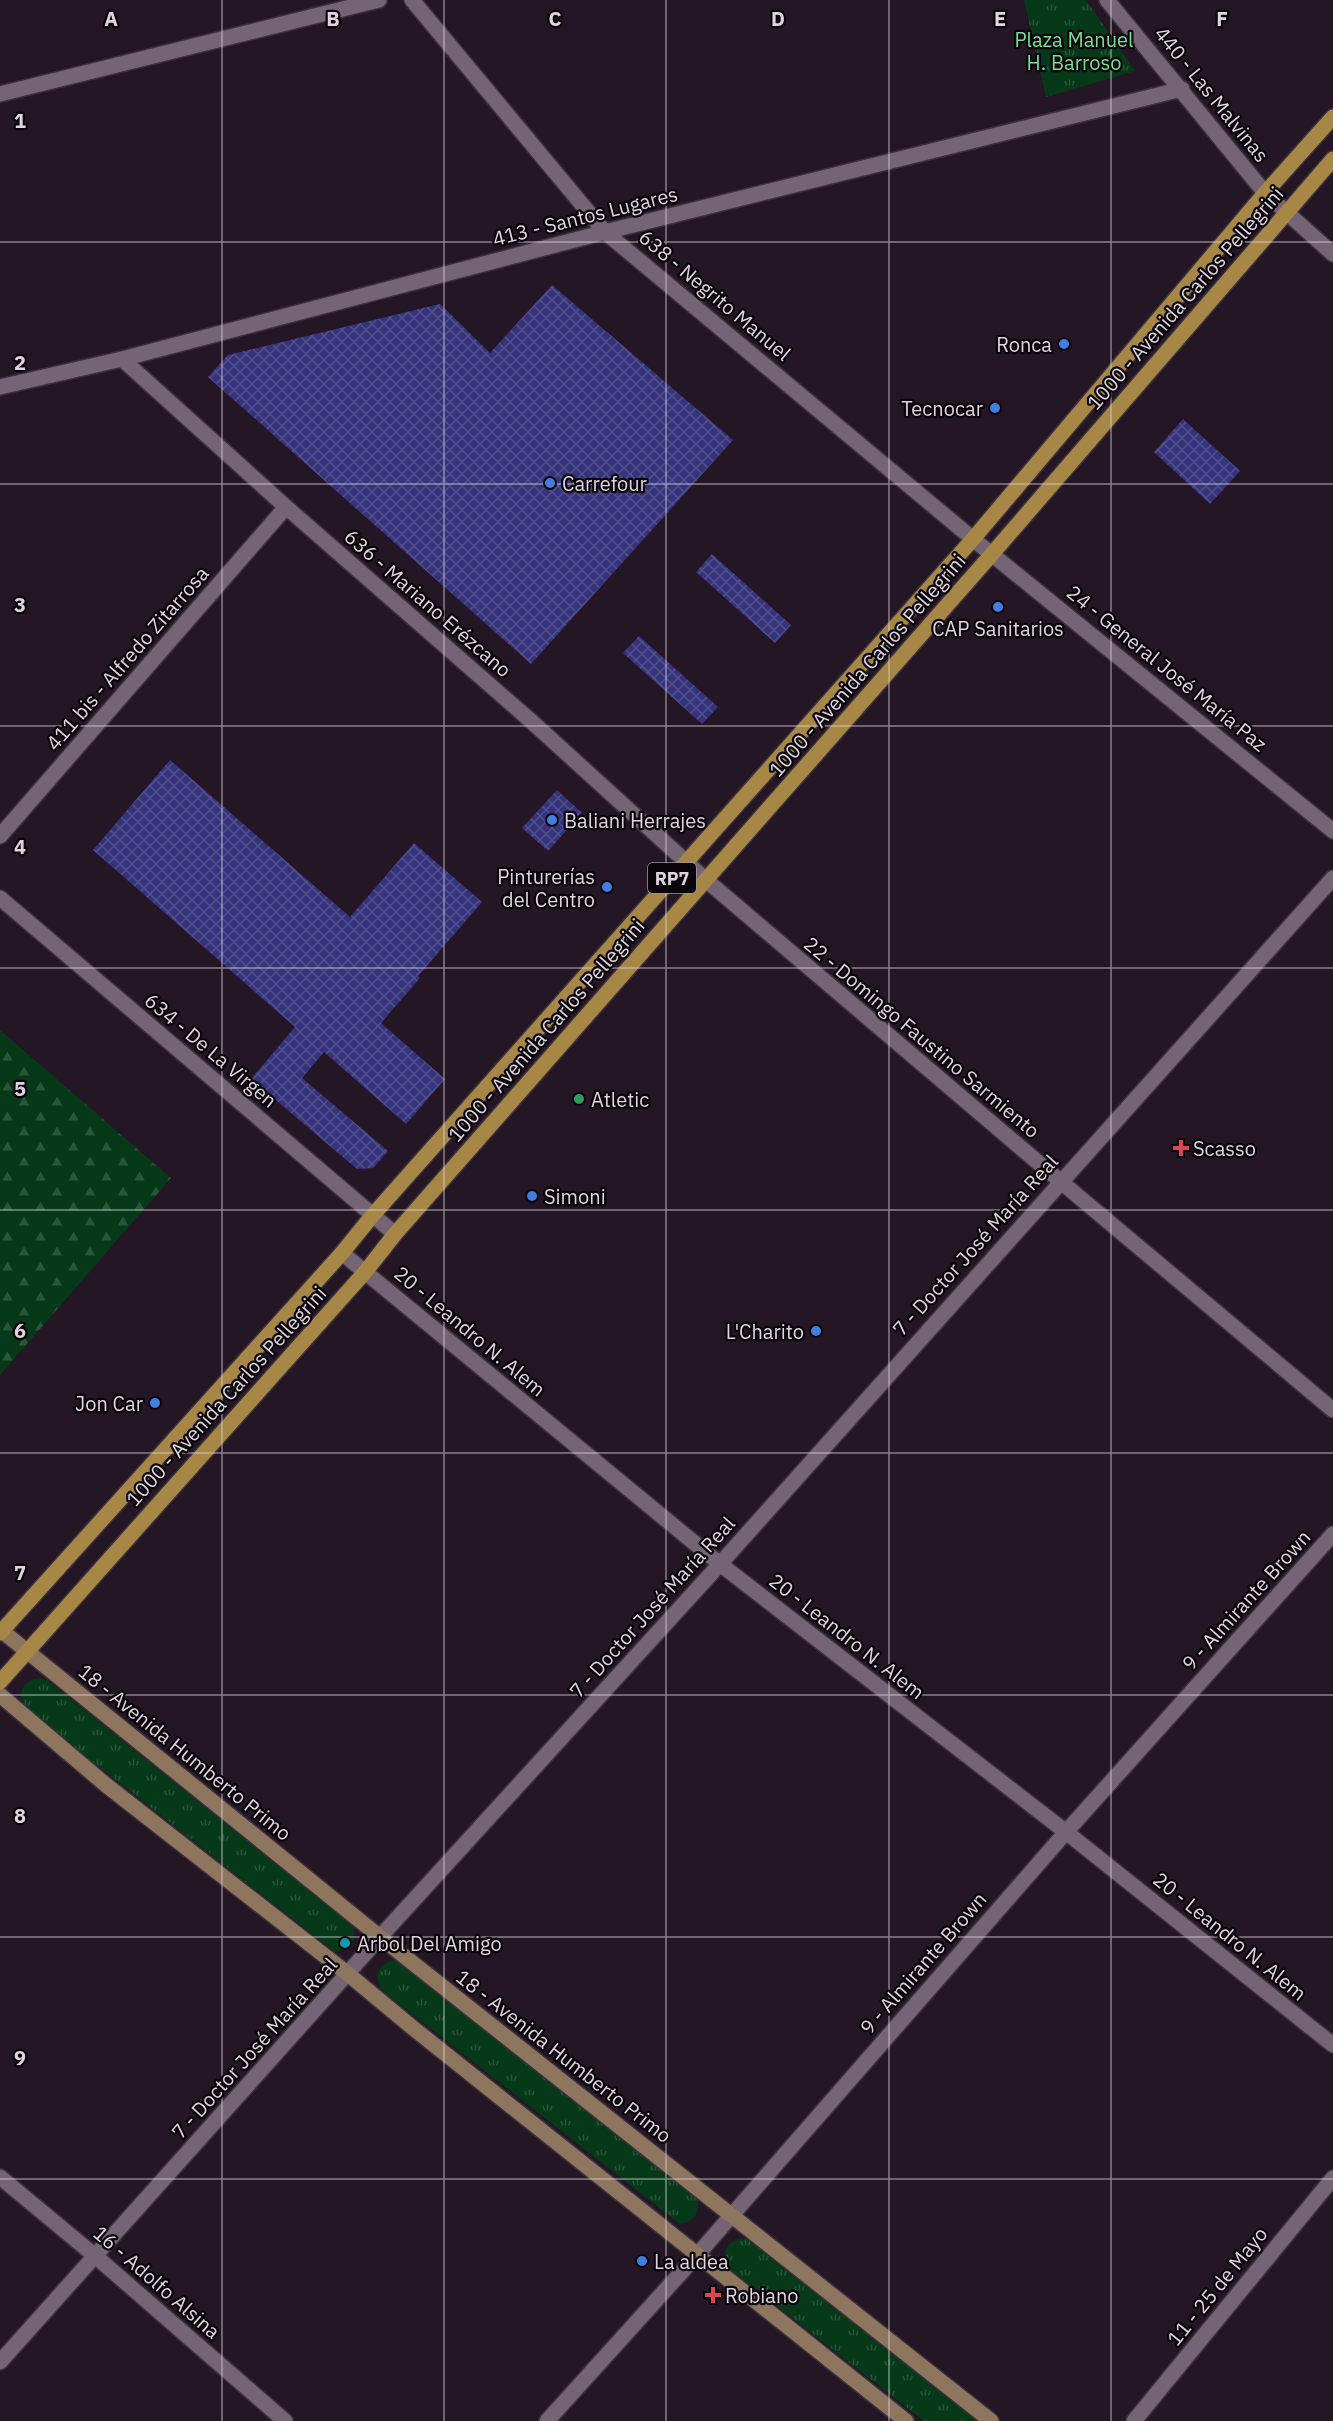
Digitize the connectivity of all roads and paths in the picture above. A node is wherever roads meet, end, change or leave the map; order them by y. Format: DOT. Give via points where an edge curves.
graph roads {
  1 [pos="379,0"];
  2 [pos="412,0"];
  3 [pos="1107,0"];
  4 [pos="1182,89"];
  5 [pos="0,94"];
  6 [pos="1333,117"];
  7 [pos="1333,159"];
  8 [pos="1265,193"];
  9 [pos="1286,213"];
  10 [pos="604,231"];
  11 [pos="1333,254"];
  12 [pos="122,359"];
  13 [pos="0,387"];
  14 [pos="286,507"];
  15 [pos="973,539"];
  16 [pos="992,554"];
  17 [pos="1333,831"];
  18 [pos="0,836"];
  19 [pos="687,861"];
  20 [pos="1333,878"];
  21 [pos="706,880"];
  22 [pos="0,898"];
  23 [pos="1060,1181"];
  24 [pos="372,1216"];
  25 [pos="395,1234"];
  26 [pos="342,1253"];
  27 [pos="366,1272"];
  28 [pos="1333,1410"];
  29 [pos="1333,1534"];
  30 [pos="720,1564"];
  31 [pos="1,1632"];
  32 [pos="27,1650"];
  33 [pos="0,1682"];
  34 [pos="0,1695"];
  35 [pos="1066,1832"];
  36 [pos="380,1937"];
  37 [pos="348,1974"];
  38 [pos="1333,2045"];
  39 [pos="0,2177"];
  40 [pos="1333,2178"];
  41 [pos="731,2214"];
  42 [pos="698,2254"];
  43 [pos="94,2255"];
  44 [pos="0,2362"];
  45 [pos="285,2421"];
  46 [pos="547,2421"];
  47 [pos="906,2421"];
  48 [pos="991,2421"];
  49 [pos="1134,2421"];
  1 -- 5 [label="street"];
  2 -- 10 [label="street, 638 - Negrito Manuel"];
  3 -- 4 [label="street, 440 - Las Malvinas"];
  4 -- 8 [label="street, 440 - Las Malvinas"];
  4 -- 10 [label="street, 413 - Santos Lugares"];
  6 -- 8 [label="main road, 1000 - Avenida Carlos Pellegrini / RP7"];
  7 -- 9 [label="main road, 1000 - Avenida Carlos Pellegrini / RP7"];
  8 -- 9 [label="street, 440 - Las Malvinas"];
  8 -- 15 [label="main road, 1000 - Avenida Carlos Pellegrini / RP7"];
  9 -- 11 [label="street, 440 - Las Malvinas"];
  9 -- 16 [label="main road, 1000 - Avenida Carlos Pellegrini / RP7"];
  10 -- 12 [label="street, 413 - Santos Lugares"];
  10 -- 15 [label="street, 638 - Negrito Manuel"];
  12 -- 13 [label="street, 413 - Santos Lugares"];
  12 -- 14 [label="street, 636 - Mariano Erézcano"];
  14 -- 18 [label="street, 411 bis - Alfredo Zitarrosa"];
  14 -- 19 [label="street, 636 - Mariano Erézcano"];
  15 -- 16 [label="street, 24 - General José María Paz"];
  15 -- 19 [label="main road, 1000 - Avenida Carlos Pellegrini / RP7"];
  16 -- 17 [label="street, 24 - General José María Paz"];
  16 -- 21 [label="main road, 1000 - Avenida Carlos Pellegrini / RP7"];
  19 -- 21 [label="street, 636 - Mariano Erézcano"];
  19 -- 24 [label="main road, 1000 - Avenida Carlos Pellegrini / RP7"];
  20 -- 23 [label="street, 7 - Doctor José María Real"];
  21 -- 23 [label="street, 22 - Domingo Faustino Sarmiento"];
  21 -- 25 [label="main road, 1000 - Avenida Carlos Pellegrini / RP7"];
  22 -- 24 [label="street, 634 - De La Virgen"];
  23 -- 28 [label="street, 22 - Domingo Faustino Sarmiento"];
  23 -- 30 [label="street, 7 - Doctor José María Real"];
  24 -- 25 [label="street, 634 - De La Virgen"];
  24 -- 26 [label="main road, 1000 - Avenida Carlos Pellegrini / RP7"];
  25 -- 27 [label="main road, 1000 - Avenida Carlos Pellegrini / RP7"];
  26 -- 27 [label="street, 20 - Leandro N. Alem"];
  26 -- 31 [label="main road, 1000 - Avenida Carlos Pellegrini / RP7"];
  27 -- 30 [label="street, 20 - Leandro N. Alem"];
  27 -- 32 [label="main road, 1000 - Avenida Carlos Pellegrini / RP7"];
  29 -- 35 [label="street, 9 - Almirante Brown"];
  30 -- 35 [label="street, 20 - Leandro N. Alem"];
  30 -- 36 [label="street, 7 - Doctor José María Real"];
  31 -- 32 [label="main road, 18 - Avenida Humberto Primo"];
  32 -- 33 [label="main road, 1000 - Avenida Carlos Pellegrini / RP7"];
  32 -- 36 [label="main road, 18 - Avenida Humberto Primo"];
  34 -- 37 [label="main road" via="106,1785"];
  35 -- 38 [label="street, 20 - Leandro N. Alem"];
  35 -- 41 [label="street, 9 - Almirante Brown"];
  36 -- 37 [label="street, 7 - Doctor José María Real"];
  36 -- 41 [label="main road, 18 - Avenida Humberto Primo"];
  37 -- 42 [label="main road"];
  37 -- 43 [label="street, 7 - Doctor José María Real"];
  39 -- 43 [label="street, 16 - Adolfo Alsina"];
  40 -- 49 [label="street, 11 - 25 de Mayo"];
  41 -- 42 [label="street, 9 - Almirante Brown"];
  41 -- 48 [label="main road, 18 - Avenida Humberto Primo"];
  42 -- 46 [label="street, 9 - Almirante Brown"];
  42 -- 47 [label="main road"];
  43 -- 44 [label="street, 7 - Doctor José María Real"];
  43 -- 45 [label="street, 16 - Adolfo Alsina"];
}
